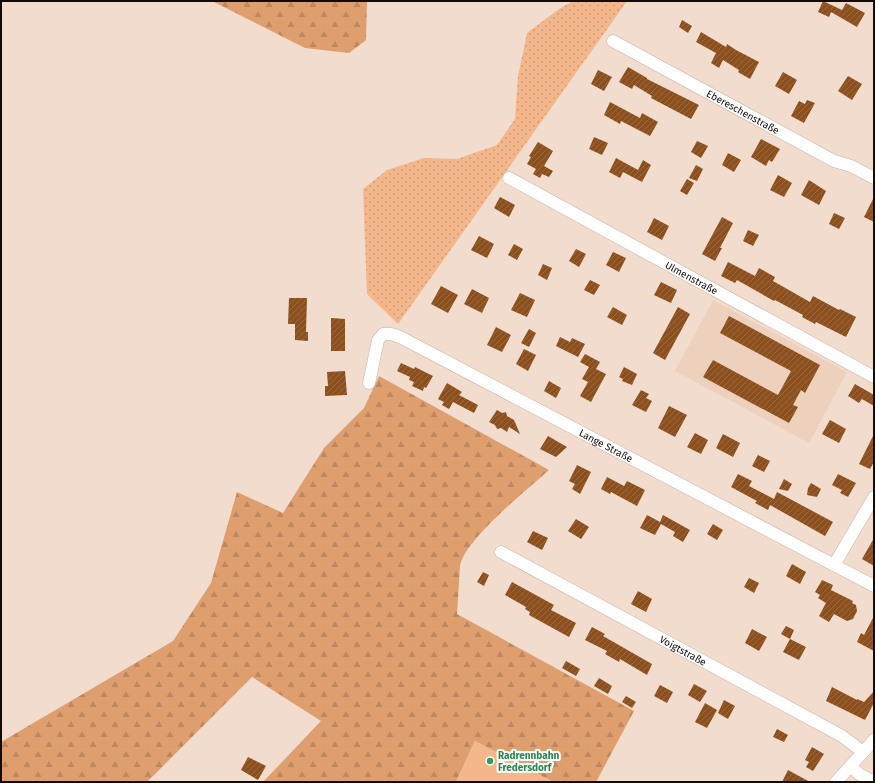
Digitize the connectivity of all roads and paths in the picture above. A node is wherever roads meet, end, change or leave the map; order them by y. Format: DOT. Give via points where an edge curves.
graph roads {
  1 [pos="613,41"];
  2 [pos="509,178"];
  3 [pos="874,178"];
  4 [pos="874,376"];
  5 [pos="369,383"];
  6 [pos="874,497"];
  7 [pos="501,552"];
  8 [pos="834,565"];
  9 [pos="874,586"];
  10 [pos="874,740"];
  11 [pos="863,752"];
  12 [pos="851,766"];
  13 [pos="836,782"];
  14 [pos="874,782"];
  1 -- 3 [label="street, Ebereschenstraße" via="834,161 851,166"];
  2 -- 4 [label="street, Ulmenstraße"];
  5 -- 8 [label="street, Lange Straße" via="378,340 383,334 400,337"];
  6 -- 8 [label="street"];
  7 -- 11 [label="street, Voigtstraße" via="842,736"];
  8 -- 9 [label="street, Lange Straße"];
  10 -- 11 [label="street"];
  11 -- 12 [label="street"];
  12 -- 13 [label="street"];
  12 -- 14 [label="street"];
}
